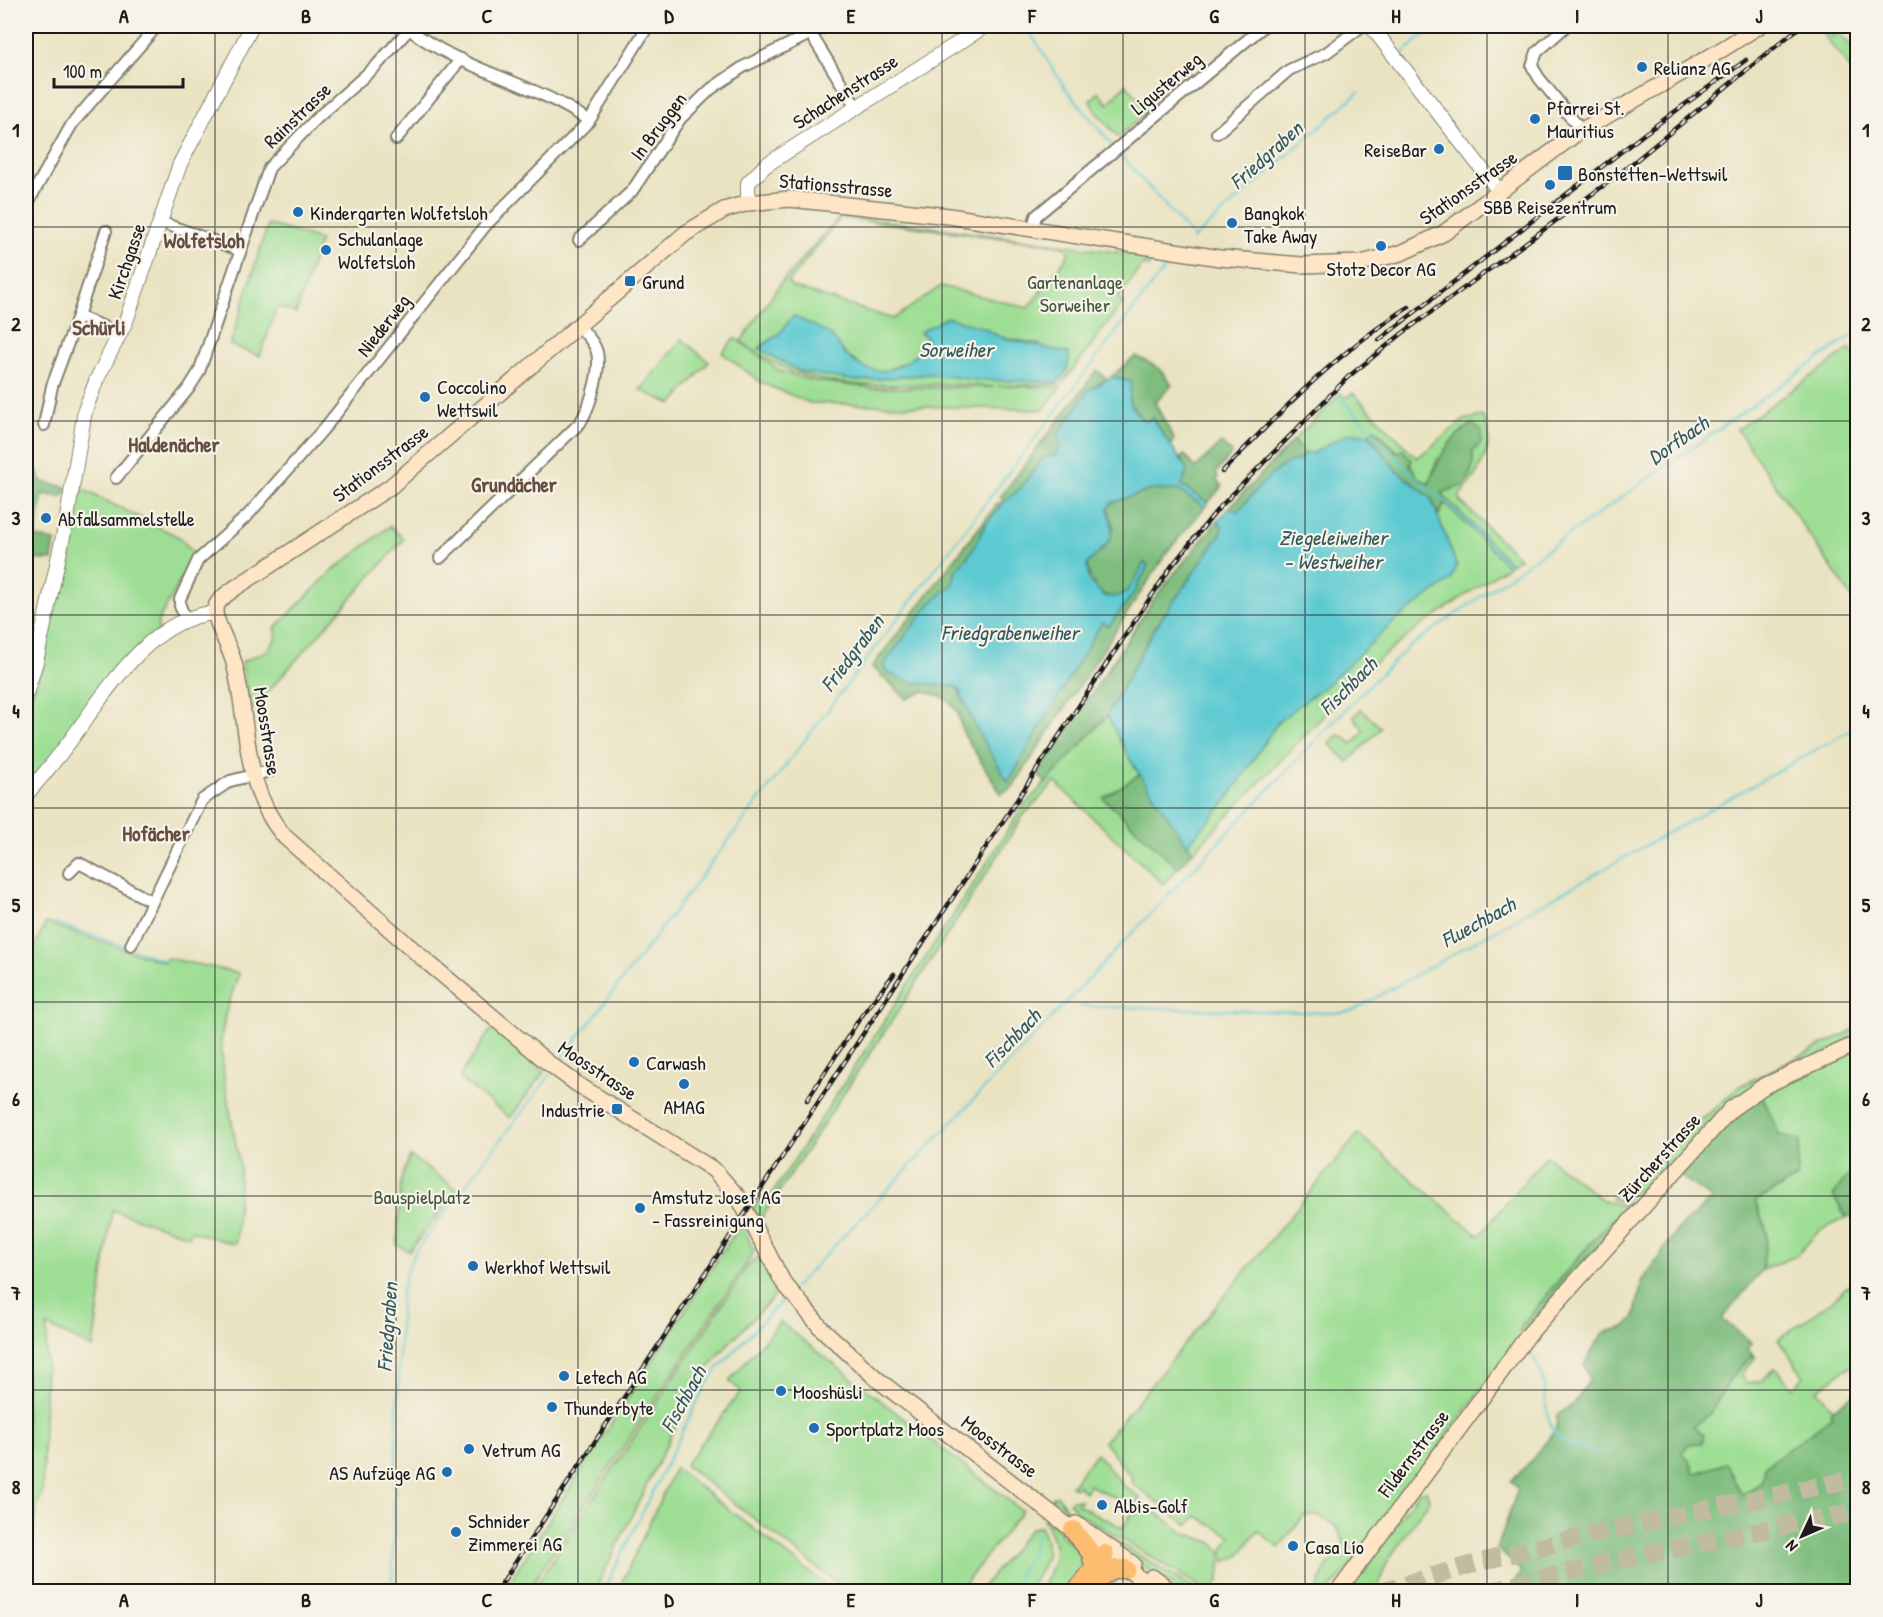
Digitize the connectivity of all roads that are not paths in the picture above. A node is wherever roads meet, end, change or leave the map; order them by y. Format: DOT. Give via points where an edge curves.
graph roads {
  1 [pos="157,26"];
  2 [pos="252,26"];
  3 [pos="648,26"];
  4 [pos="826,26"];
  5 [pos="985,26"];
  6 [pos="1264,26"];
  7 [pos="1362,26"];
  8 [pos="1371,26"];
  9 [pos="1566,26"];
  10 [pos="1759,26"];
  11 [pos="410,27"];
  12 [pos="808,30"];
  13 [pos="461,59"];
  14 [pos="856,107"];
  15 [pos="589,121"];
  16 [pos="1581,130"];
  17 [pos="1217,133"];
  18 [pos="396,139"];
  19 [pos="1499,191"];
  20 [pos="748,203"];
  21 [pos="26,206"];
  22 [pos="160,222"];
  23 [pos="1032,230"];
  24 [pos="106,231"];
  25 [pos="579,240"];
  26 [pos="239,250"];
  27 [pos="78,316"];
  28 [pos="579,326"];
  29 [pos="120,334"];
  30 [pos="44,425"];
  31 [pos="116,478"];
  32 [pos="440,558"];
  33 [pos="214,613"];
  34 [pos="186,620"];
  35 [pos="26,694"];
  36 [pos="270,771"];
  37 [pos="252,777"];
  38 [pos="26,795"];
  39 [pos="69,873"];
  40 [pos="151,901"];
  41 [pos="131,945"];
  42 [pos="1857,1043"];
  43 [pos="1523,1341"];
  44 [pos="1045,1506"];
  45 [pos="1073,1530"];
  46 [pos="1101,1566"];
  47 [pos="1126,1569"];
  48 [pos="1076,1592"];
  49 [pos="1159,1592"];
  50 [pos="1173,1592"];
  51 [pos="1338,1592"];
  1 -- 21 [label="street" via="72,124"];
  2 -- 22 [label="street, Kirchgasse" via="194,133"];
  3 -- 15 [label="street, Niederweg"];
  4 -- 12 [label="street, In Bruggen"];
  5 -- 14 [label="street, Schachenstrasse"];
  6 -- 23 [label="street, Ligusterweg" via="1036,216"];
  7 -- 17 [label="street" via="1326,53 1290,70"];
  8 -- 19 [label="street"];
  9 -- 16 [label="street" via="1537,52 1532,66"];
  10 -- 16 [label="main road, Stationsstrasse"];
  11 -- 13 [label="street"];
  11 -- 26 [label="street, Rainstrasse" via="376,66 274,161"];
  12 -- 14 [label="street"];
  12 -- 25 [label="street, In Bruggen" via="711,89 680,119 632,191"];
  13 -- 15 [label="street" via="556,101"];
  13 -- 18 [label="street"];
  14 -- 20 [label="street, Schachenstrasse" via="760,170 748,183"];
  15 -- 34 [label="street, Niederweg" via="486,225 327,425 248,515 198,560 180,599"];
  16 -- 19 [label="main road, Stationsstrasse"];
  19 -- 23 [label="main road, Stationsstrasse" via="1425,243 1382,258 1344,265 1220,258"];
  20 -- 23 [label="main road, Stationsstrasse" via="813,201"];
  20 -- 28 [label="main road, Stationsstrasse" via="724,210 686,233"];
  22 -- 26 [label="street"];
  22 -- 29 [label="street, Kirchgasse"];
  24 -- 27 [label="street"];
  26 -- 31 [label="street, Rainstrasse" via="199,372"];
  27 -- 29 [label="street"];
  27 -- 30 [label="street" via="52,386"];
  28 -- 32 [label="street" via="595,345 597,362 592,396 580,423"];
  28 -- 33 [label="main road, Stationsstrasse" via="390,487 235,588 218,602"];
  29 -- 35 [label="street, Kirchgasse" via="83,418 67,518"];
  33 -- 34 [label="street"];
  33 -- 37 [label="main road, Moosstrasse" via="234,664"];
  34 -- 38 [label="street" via="154,640 120,672"];
  36 -- 37 [label="street"];
  37 -- 40 [label="street" via="230,781 202,800"];
  37 -- 44 [label="main road, Moosstrasse" via="262,804 285,837 426,961 559,1071 725,1180 790,1291 822,1329 869,1372"];
  39 -- 40 [label="street" via="79,863"];
  40 -- 41 [label="street"];
  42 -- 43 [label="main road, Zürcherstrasse" via="1764,1086 1731,1109"];
  43 -- 51 [label="main road, Fildernstrasse"];
  44 -- 45 [label="main road, Moosstrasse"];
  44 -- 46 [label="main road, Moosstrasse"];
  45 -- 46 [label="highway"];
  46 -- 47 [label="main road, Moosstrasse"];
  46 -- 47 [label="highway"];
  46 -- 48 [label="highway"];
  46 -- 50 [label="main road, Moosstrasse"];
  47 -- 49 [label="main road, Moosstrasse"];
}
